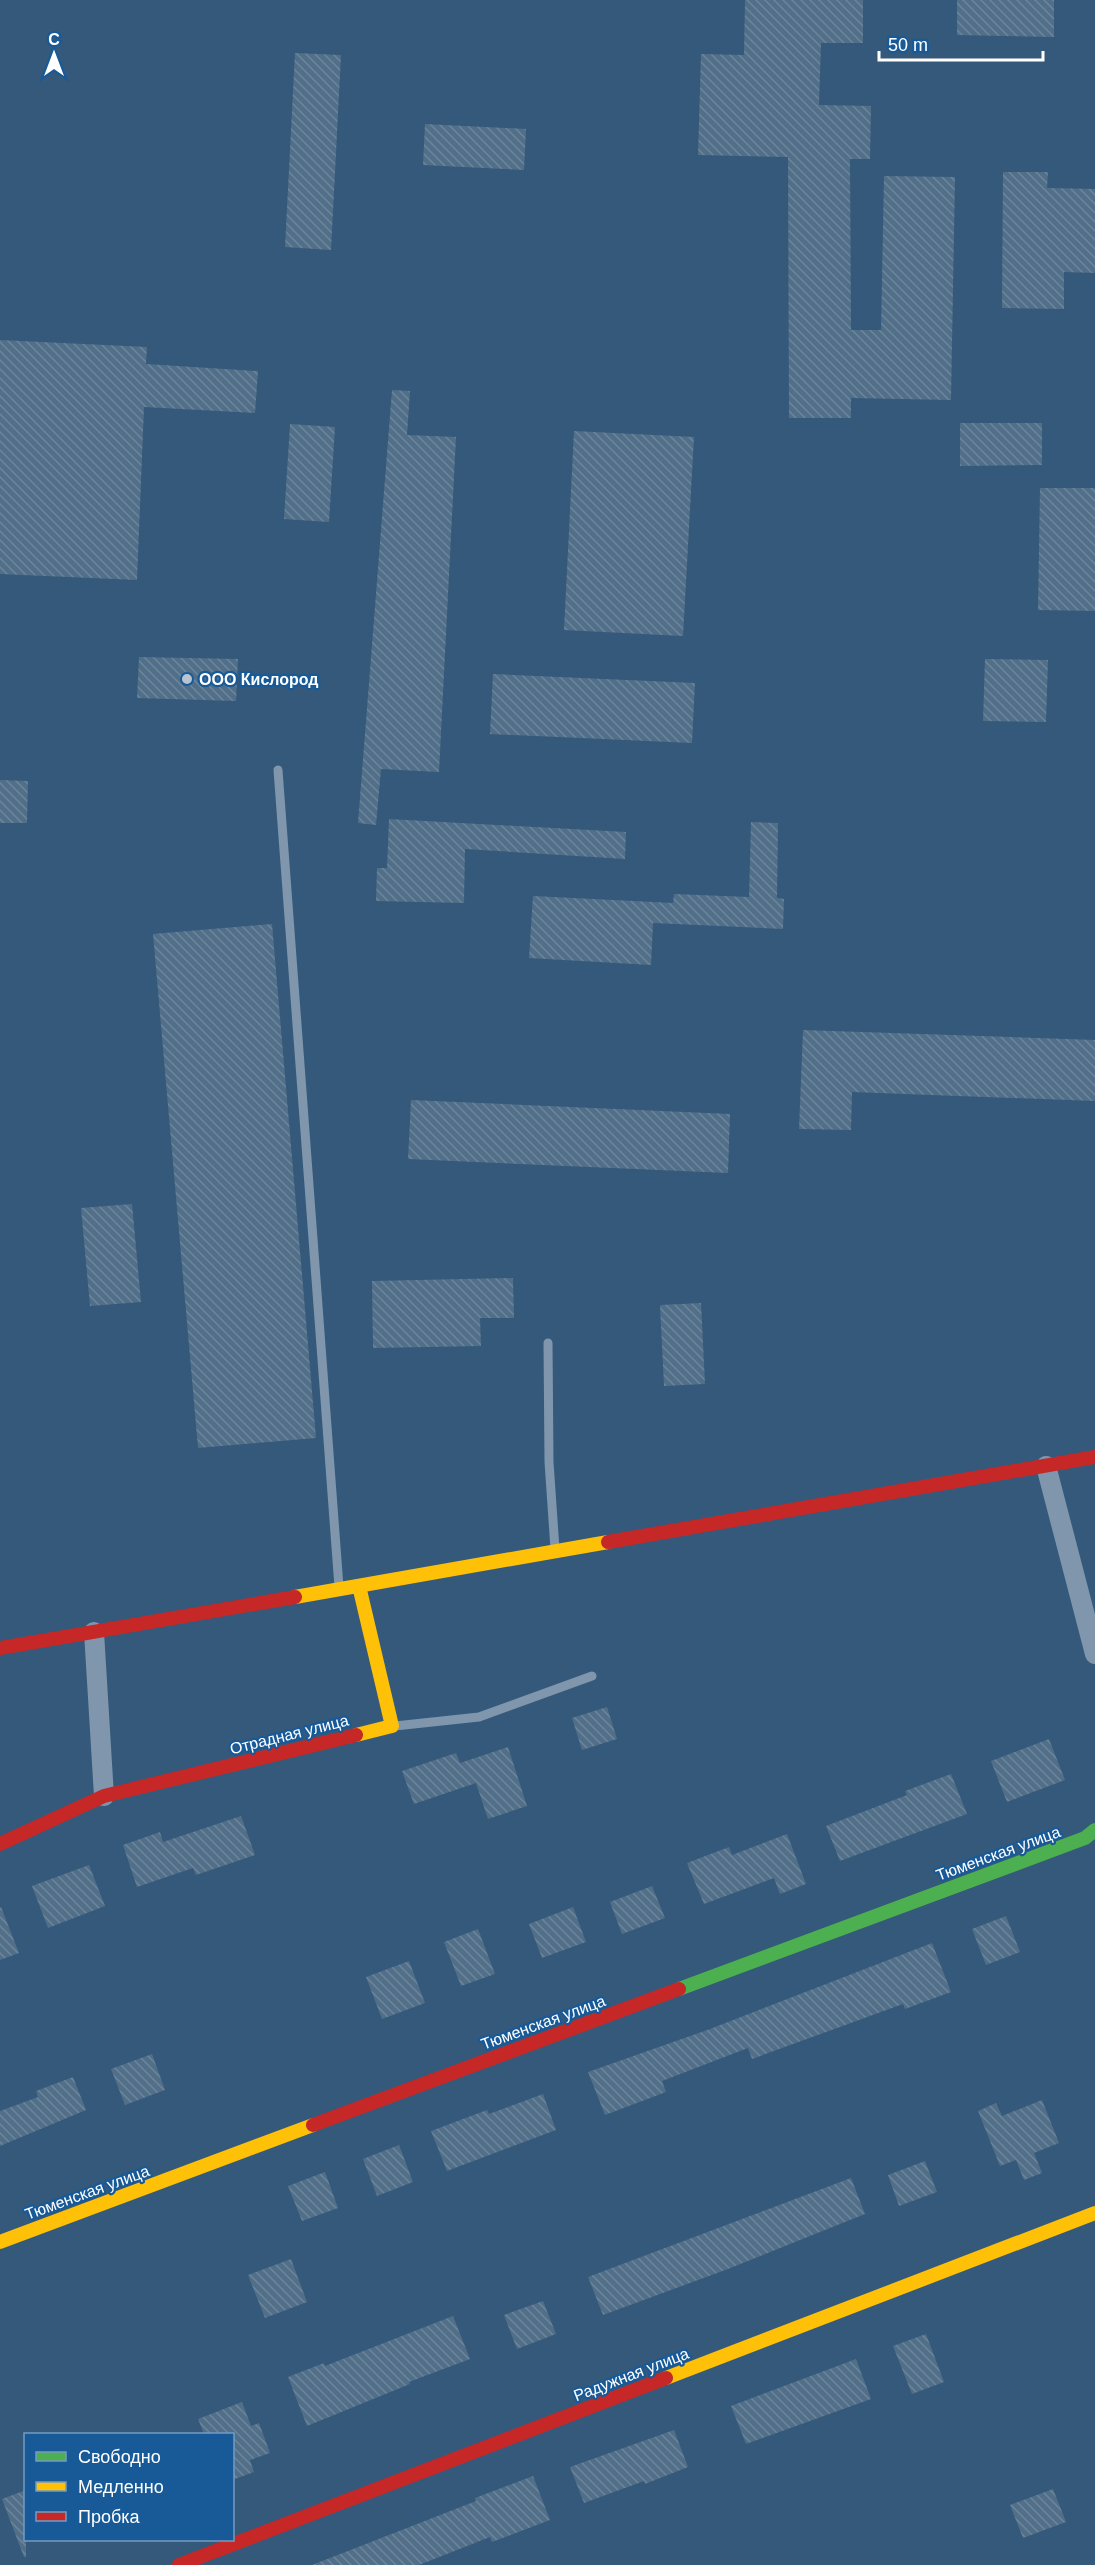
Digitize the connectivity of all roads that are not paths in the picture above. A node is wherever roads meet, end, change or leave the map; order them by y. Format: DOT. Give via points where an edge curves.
graph roads {
  1 [pos="278,770"];
  2 [pos="548,1344"];
  3 [pos="1095,1457"];
  4 [pos="1046,1466"];
  5 [pos="555,1551"];
  6 [pos="359,1586"];
  7 [pos="339,1589"];
  8 [pos="94,1632"];
  9 [pos="0,1648"];
  10 [pos="1095,1654"];
  11 [pos="592,1676"];
  12 [pos="392,1726"];
  13 [pos="104,1796"];
  14 [pos="1095,1830"];
  15 [pos="0,1844"];
  16 [pos="1095,2213"];
  17 [pos="0,2242"];
  18 [pos="179,2565"];
  1 -- 7 [label="lane"];
  2 -- 5 [label="lane"];
  3 -- 4 [label="street"];
  4 -- 5 [label="street"];
  4 -- 10 [label="street"];
  5 -- 6 [label="street"];
  6 -- 7 [label="street"];
  6 -- 12 [label="street"];
  7 -- 8 [label="street"];
  8 -- 9 [label="street"];
  8 -- 13 [label="street"];
  11 -- 12 [label="lane, Отрадная улица" via="479,1716"];
  12 -- 13 [label="street, Отрадная улица"];
  13 -- 15 [label="street, Отрадная улица"];
  14 -- 17 [label="street, Тюменская улица" via="1085,1838"];
  16 -- 18 [label="street, Радужная улица"];
}
